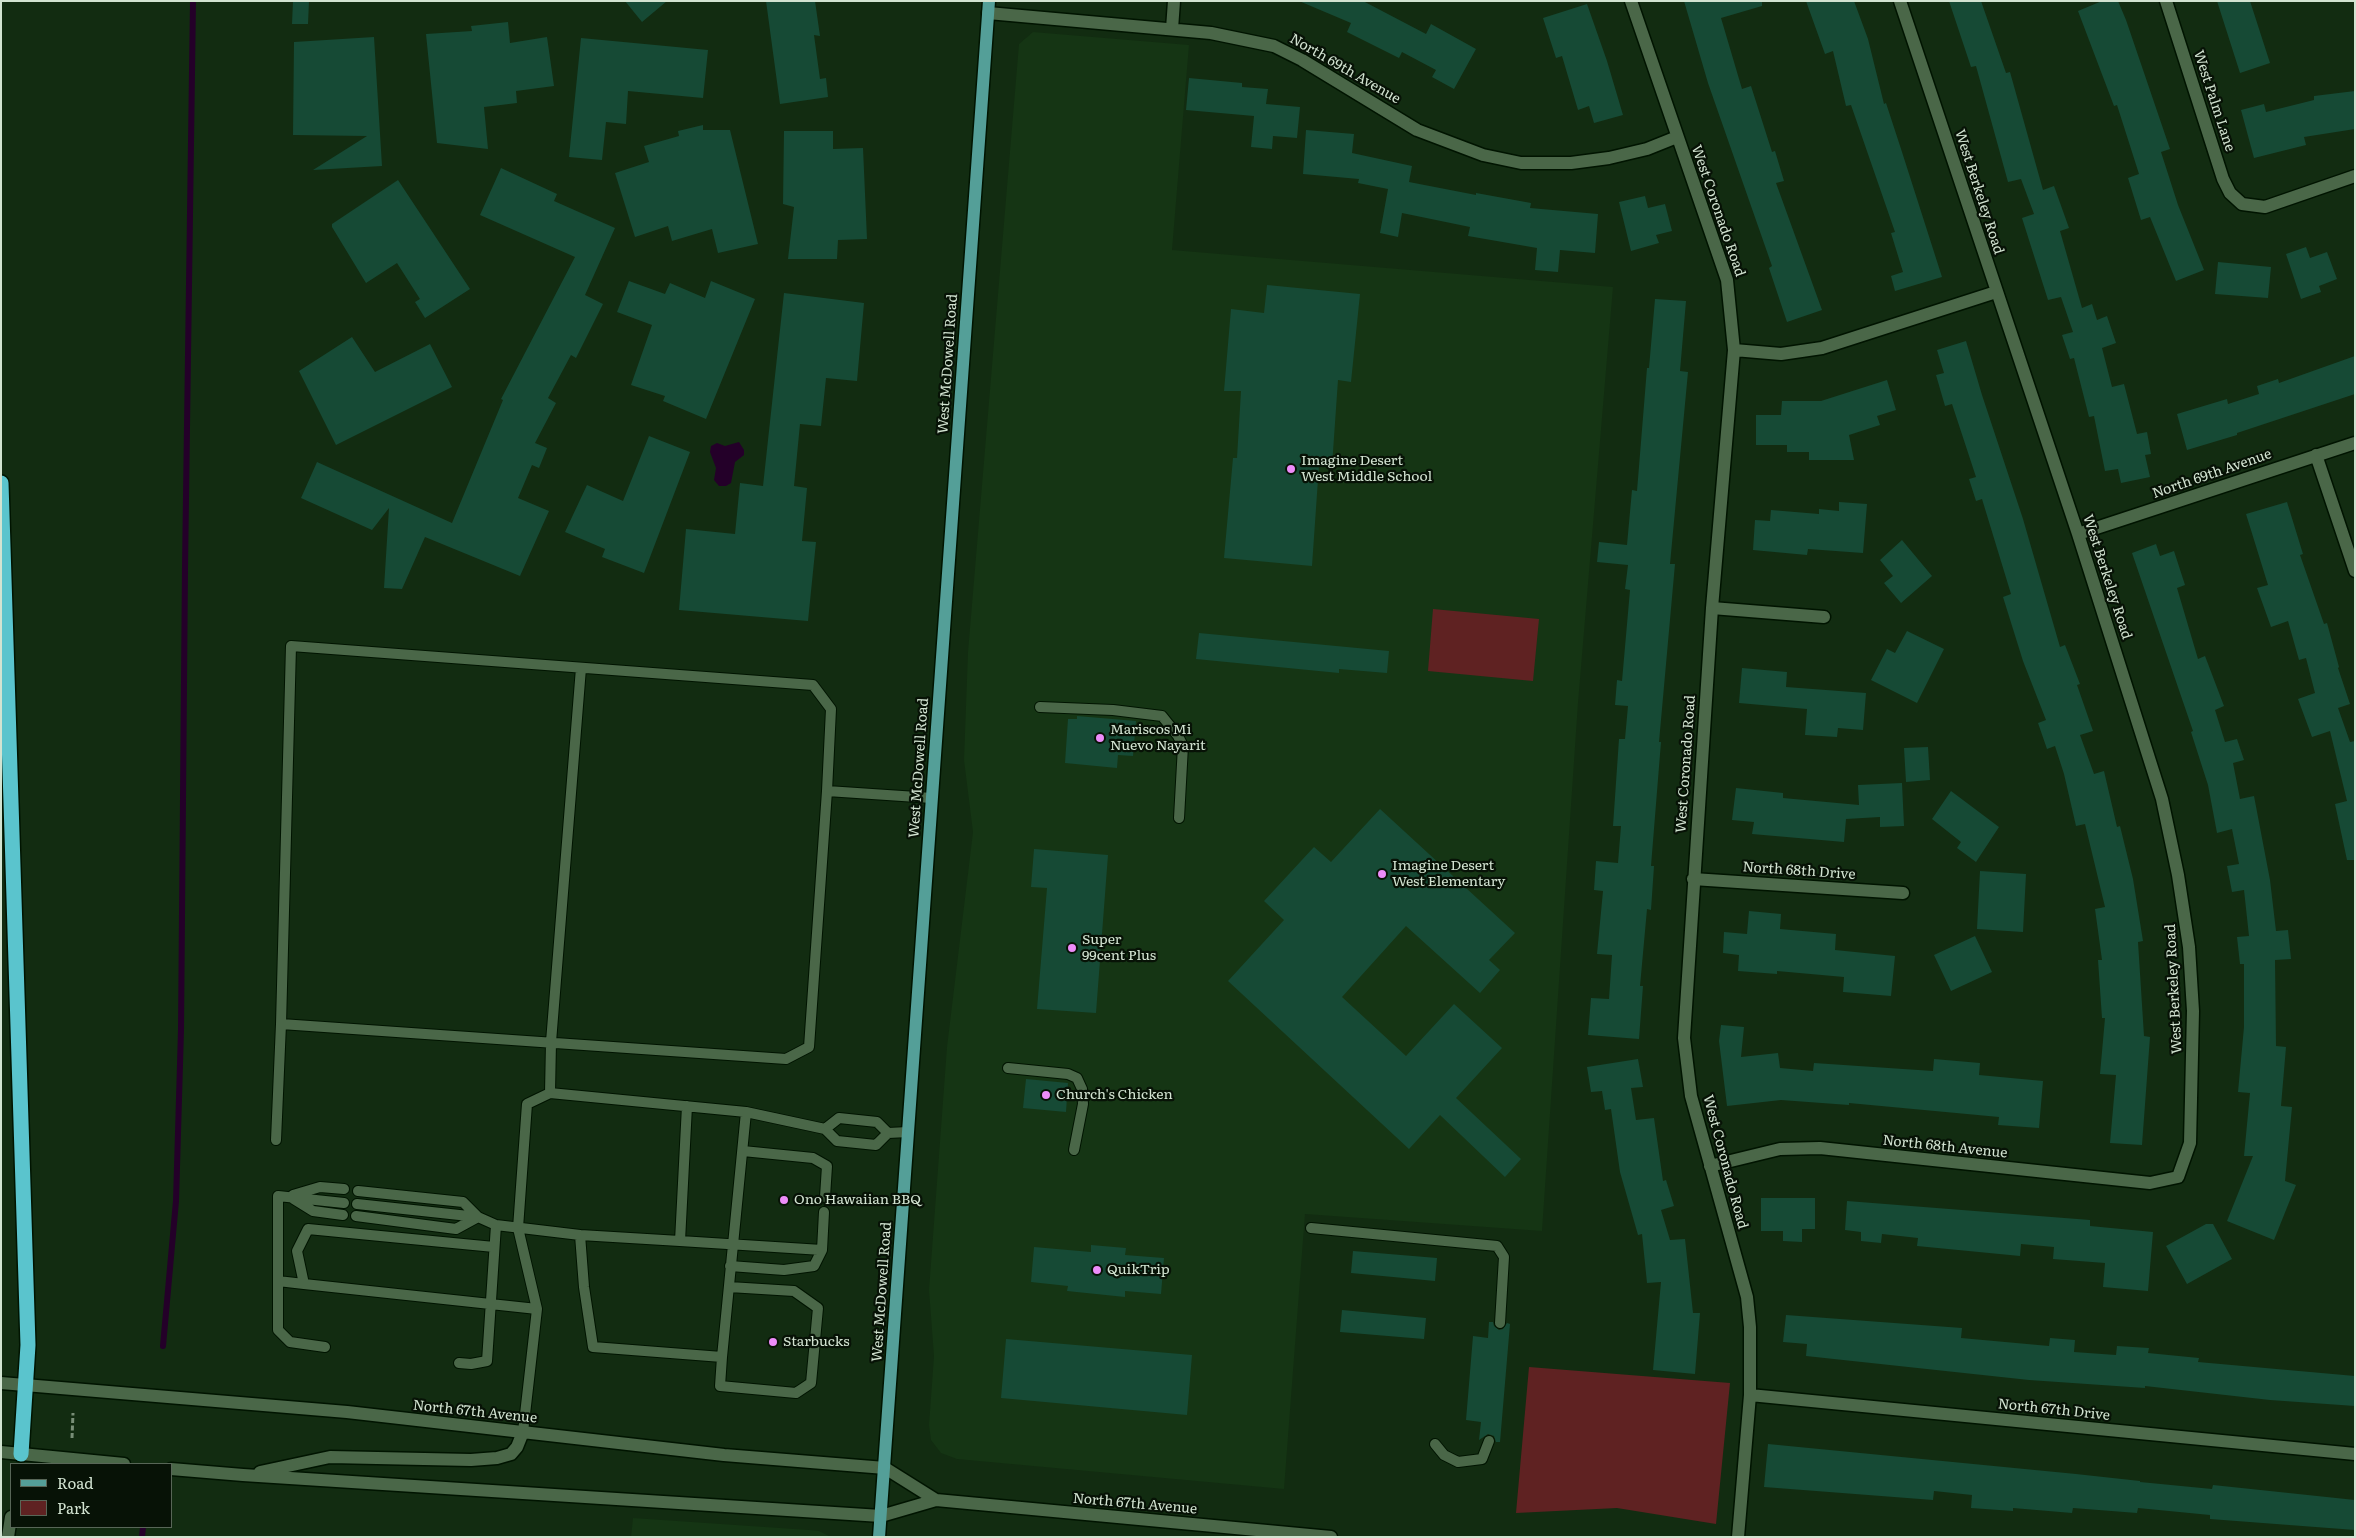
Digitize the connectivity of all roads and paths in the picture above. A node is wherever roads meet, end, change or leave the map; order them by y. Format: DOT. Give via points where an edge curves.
graph roads {
  1 [pos="1174,1"];
  2 [pos="1631,1"];
  3 [pos="1900,1"];
  4 [pos="2166,1"];
  5 [pos="988,7"];
  6 [pos="1172,29"];
  7 [pos="1677,136"];
  8 [pos="2355,176"];
  9 [pos="1996,292"];
  10 [pos="1734,350"];
  11 [pos="2355,443"];
  12 [pos="2316,455"];
  13 [pos="1,483"];
  14 [pos="2078,534"];
  15 [pos="2355,571"];
  16 [pos="1712,608"];
  17 [pos="1824,617"];
  18 [pos="581,668"];
  19 [pos="1040,707"];
  20 [pos="827,791"];
  21 [pos="932,798"];
  22 [pos="1178,818"];
  23 [pos="1693,879"];
  24 [pos="1903,893"];
  25 [pos="281,1024"];
  26 [pos="551,1042"];
  27 [pos="1008,1068"];
  28 [pos="550,1093"];
  29 [pos="687,1106"];
  30 [pos="746,1112"];
  31 [pos="825,1129"];
  32 [pos="888,1132"];
  33 [pos="908,1132"];
  34 [pos="276,1140"];
  35 [pos="1074,1150"];
  36 [pos="743,1151"];
  37 [pos="1710,1166"];
  38 [pos="2178,1177"];
  39 [pos="344,1189"];
  40 [pos="358,1191"];
  41 [pos="289,1196"];
  42 [pos="825,1197"];
  43 [pos="344,1203"];
  44 [pos="357,1204"];
  45 [pos="824,1212"];
  46 [pos="342,1215"];
  47 [pos="356,1216"];
  48 [pos="478,1217"];
  49 [pos="496,1225"];
  50 [pos="518,1228"];
  51 [pos="1311,1228"];
  52 [pos="580,1235"];
  53 [pos="680,1241"];
  54 [pos="733,1245"];
  55 [pos="494,1247"];
  56 [pos="822,1250"];
  57 [pos="730,1266"];
  58 [pos="278,1281"];
  59 [pos="304,1284"];
  60 [pos="729,1287"];
  61 [pos="490,1303"];
  62 [pos="537,1309"];
  63 [pos="1500,1323"];
  64 [pos="325,1347"];
  65 [pos="722,1357"];
  66 [pos="459,1363"];
  67 [pos="1,1383"];
  68 [pos="27,1385"];
  69 [pos="1750,1395"];
  70 [pos="73,1413"];
  71 [pos="523,1432"];
  72 [pos="72,1438"];
  73 [pos="1489,1441"];
  74 [pos="1435,1444"];
  75 [pos="1,1452"];
  76 [pos="2355,1454"];
  77 [pos="20,1459"];
  78 [pos="110,1463"];
  79 [pos="885,1468"];
  80 [pos="172,1469"];
  81 [pos="243,1475"];
  82 [pos="936,1500"];
  83 [pos="881,1516"];
  84 [pos="10,1524"];
  85 [pos="1288,1535"];
  86 [pos="8,1537"];
  87 [pos="879,1537"];
  88 [pos="1331,1537"];
  89 [pos="1738,1537"];
  1 -- 6 [label="street"];
  2 -- 7 [label="street, West Coronado Road"];
  3 -- 9 [label="street, West Berkeley Road"];
  4 -- 8 [label="street, West Palm Lane" via="2230,193 2242,204 2265,207"];
  5 -- 6 [label="street, North 69th Avenue"];
  5 -- 21 [label="main road, West McDowell Road"];
  6 -- 7 [label="street, North 69th Avenue" via="1274,46 1418,130 1483,155 1521,163 1571,163 1647,149"];
  7 -- 10 [label="street, West Coronado Road" via="1727,280"];
  9 -- 10 [label="street" via="1822,348 1781,354"];
  9 -- 14 [label="street, West Berkeley Road"];
  10 -- 16 [label="street, West Coronado Road"];
  11 -- 12 [label="street, North 69th Avenue"];
  12 -- 14 [label="street, North 69th Avenue"];
  12 -- 15 [label="street"];
  13 -- 68 [label="highway" via="28,1326"];
  14 -- 38 [label="street, West Berkeley Road" via="2162,798 2178,875 2189,947 2193,1078 2190,1143"];
  16 -- 17 [label="street"];
  16 -- 23 [label="street, West Coronado Road"];
  18 -- 20 [label="lane" via="813,685 831,709"];
  18 -- 25 [label="lane" via="291,646"];
  18 -- 26 [label="lane"];
  19 -- 22 [label="lane" via="1162,716 1183,746"];
  20 -- 21 [label="lane"];
  20 -- 26 [label="lane" via="808,1048 786,1058"];
  21 -- 33 [label="main road, West McDowell Road"];
  23 -- 24 [label="street, North 68th Drive"];
  23 -- 37 [label="street, West Coronado Road" via="1684,1038 1691,1096"];
  25 -- 26 [label="lane"];
  25 -- 34 [label="lane"];
  26 -- 28 [label="lane"];
  27 -- 35 [label="lane" via="1068,1074 1077,1078 1083,1104"];
  28 -- 29 [label="lane"];
  28 -- 50 [label="lane" via="527,1104"];
  29 -- 30 [label="lane"];
  29 -- 53 [label="lane"];
  30 -- 31 [label="lane"];
  30 -- 36 [label="lane"];
  31 -- 32 [label="lane" via="839,1118 877,1122"];
  31 -- 32 [label="lane" via="837,1141 876,1145"];
  32 -- 33 [label="lane"];
  33 -- 79 [label="main road, West McDowell Road"];
  36 -- 42 [label="lane" via="813,1158 827,1166"];
  36 -- 54 [label="lane"];
  37 -- 38 [label="street, North 68th Avenue" via="1780,1149 1820,1148 2150,1183"];
  37 -- 69 [label="street, West Coronado Road" via="1747,1297"];
  39 -- 41 [label="lane" via="320,1187"];
  40 -- 48 [label="lane" via="463,1202"];
  41 -- 43 [label="lane"];
  41 -- 46 [label="lane" via="313,1211"];
  41 -- 58 [label="lane" via="278,1196"];
  44 -- 48 [label="lane"];
  45 -- 56 [label="lane"];
  47 -- 48 [label="lane" via="456,1229"];
  48 -- 49 [label="lane"];
  49 -- 50 [label="lane"];
  49 -- 55 [label="lane"];
  50 -- 52 [label="lane"];
  50 -- 62 [label="lane"];
  51 -- 63 [label="lane" via="1497,1246 1504,1257"];
  52 -- 53 [label="lane"];
  52 -- 65 [label="lane" via="593,1346"];
  53 -- 54 [label="lane"];
  54 -- 56 [label="lane"];
  54 -- 57 [label="lane"];
  55 -- 59 [label="lane" via="308,1229 298,1251"];
  55 -- 61 [label="lane"];
  56 -- 57 [label="lane" via="814,1266 784,1270"];
  57 -- 60 [label="lane"];
  58 -- 59 [label="lane"];
  58 -- 64 [label="lane" via="278,1330 290,1342"];
  59 -- 61 [label="lane"];
  60 -- 65 [label="lane"];
  60 -- 65 [label="lane" via="794,1291 818,1308 812,1383 796,1392 720,1386"];
  61 -- 62 [label="lane"];
  61 -- 66 [label="lane" via="487,1361"];
  62 -- 71 [label="lane"];
  67 -- 68 [label="street, North 67th Avenue"];
  68 -- 71 [label="street, North 67th Avenue" via="346,1412"];
  68 -- 77 [label="highway"];
  69 -- 76 [label="street, North 67th Drive"];
  69 -- 89 [label="street, West Coronado Road"];
  70 -- 72 [label="path"];
  71 -- 79 [label="street, North 67th Avenue" via="715,1454"];
  71 -- 81 [label="street" via="511,1454 497,1458 330,1457"];
  73 -- 74 [label="lane" via="1482,1458 1458,1462 1444,1455"];
  75 -- 77 [label="street"];
  77 -- 78 [label="street"];
  79 -- 82 [label="street, North 67th Avenue"];
  79 -- 83 [label="main road, West McDowell Road"];
  80 -- 81 [label="street, North 67th Avenue"];
  81 -- 83 [label="street, North 67th Avenue"];
  82 -- 83 [label="street, North 67th Avenue"];
  82 -- 85 [label="street, North 67th Avenue"];
  83 -- 87 [label="main road, West McDowell Road"];
  84 -- 86 [label="street"];
  85 -- 88 [label="street, North 67th Avenue"];
}
